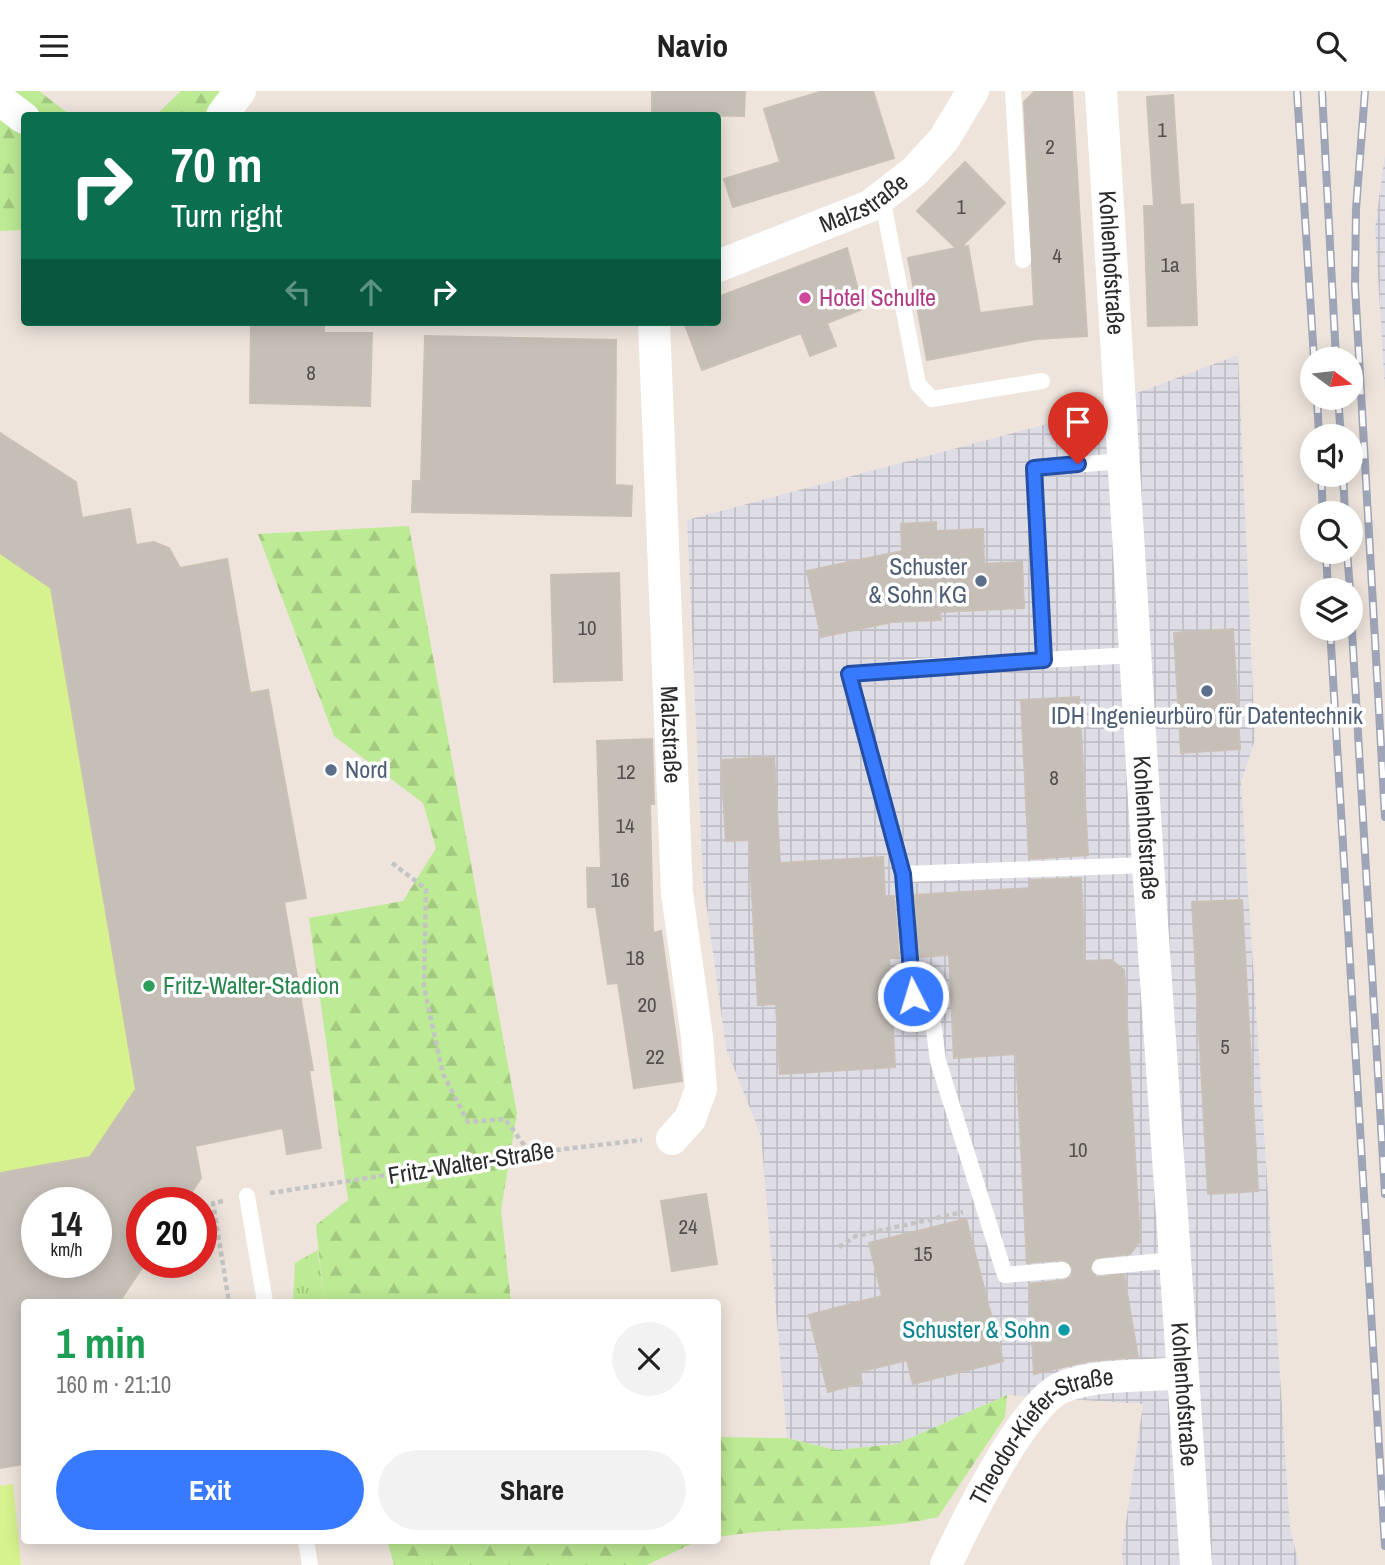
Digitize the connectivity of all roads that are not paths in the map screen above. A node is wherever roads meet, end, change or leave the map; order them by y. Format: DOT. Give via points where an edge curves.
graph roads {
  1 [pos="240,91"];
  2 [pos="973,91"];
  3 [pos="1013,91"];
  4 [pos="1101,91"];
  5 [pos="0,100"];
  6 [pos="224,112"];
  7 [pos="21,116"];
  8 [pos="882,197"];
  9 [pos="1023,260"];
  10 [pos="721,265"];
  11 [pos="654,326"];
  12 [pos="1042,381"];
  13 [pos="1123,461"];
  14 [pos="1135,655"];
  15 [pos="1044,660"];
  16 [pos="1149,865"];
  17 [pos="903,874"];
  18 [pos="673,1139"];
  19 [pos="247,1196"];
  20 [pos="1174,1260"];
  21 [pos="1100,1267"];
  22 [pos="1063,1270"];
  23 [pos="264,1299"];
  24 [pos="1181,1373"];
  25 [pos="307,1544"];
  26 [pos="310,1565"];
  27 [pos="946,1565"];
  28 [pos="1196,1565"];
  1 -- 6 [label="street"];
  2 -- 8 [label="street, Malzstraße" via="944,139 915,171"];
  3 -- 9 [label="lane"];
  4 -- 13 [label="street, Kohlenhofstraße"];
  5 -- 7 [label="street"];
  8 -- 10 [label="street, Malzstraße" via="821,227"];
  8 -- 12 [label="lane" via="918,384 932,399"];
  11 -- 18 [label="street, Malzstraße" via="677,893 701,1090 690,1119"];
  13 -- 14 [label="street, Kohlenhofstraße"];
  13 -- 15 [label="lane" via="1034,468"];
  14 -- 15 [label="lane"];
  14 -- 16 [label="street, Kohlenhofstraße"];
  15 -- 17 [label="lane" via="849,674"];
  16 -- 17 [label="lane"];
  16 -- 20 [label="street, Kohlenhofstraße"];
  17 -- 22 [label="lane" via="913,996 930,998 938,1061 1005,1275"];
  19 -- 23 [label="lane"];
  20 -- 21 [label="lane"];
  20 -- 24 [label="street, Kohlenhofstraße"];
  24 -- 27 [label="street, Theodor-Kiefer-Straße" via="1064,1386 1045,1398 964,1526"];
  24 -- 28 [label="street, Kohlenhofstraße"];
  25 -- 26 [label="lane"];
}
